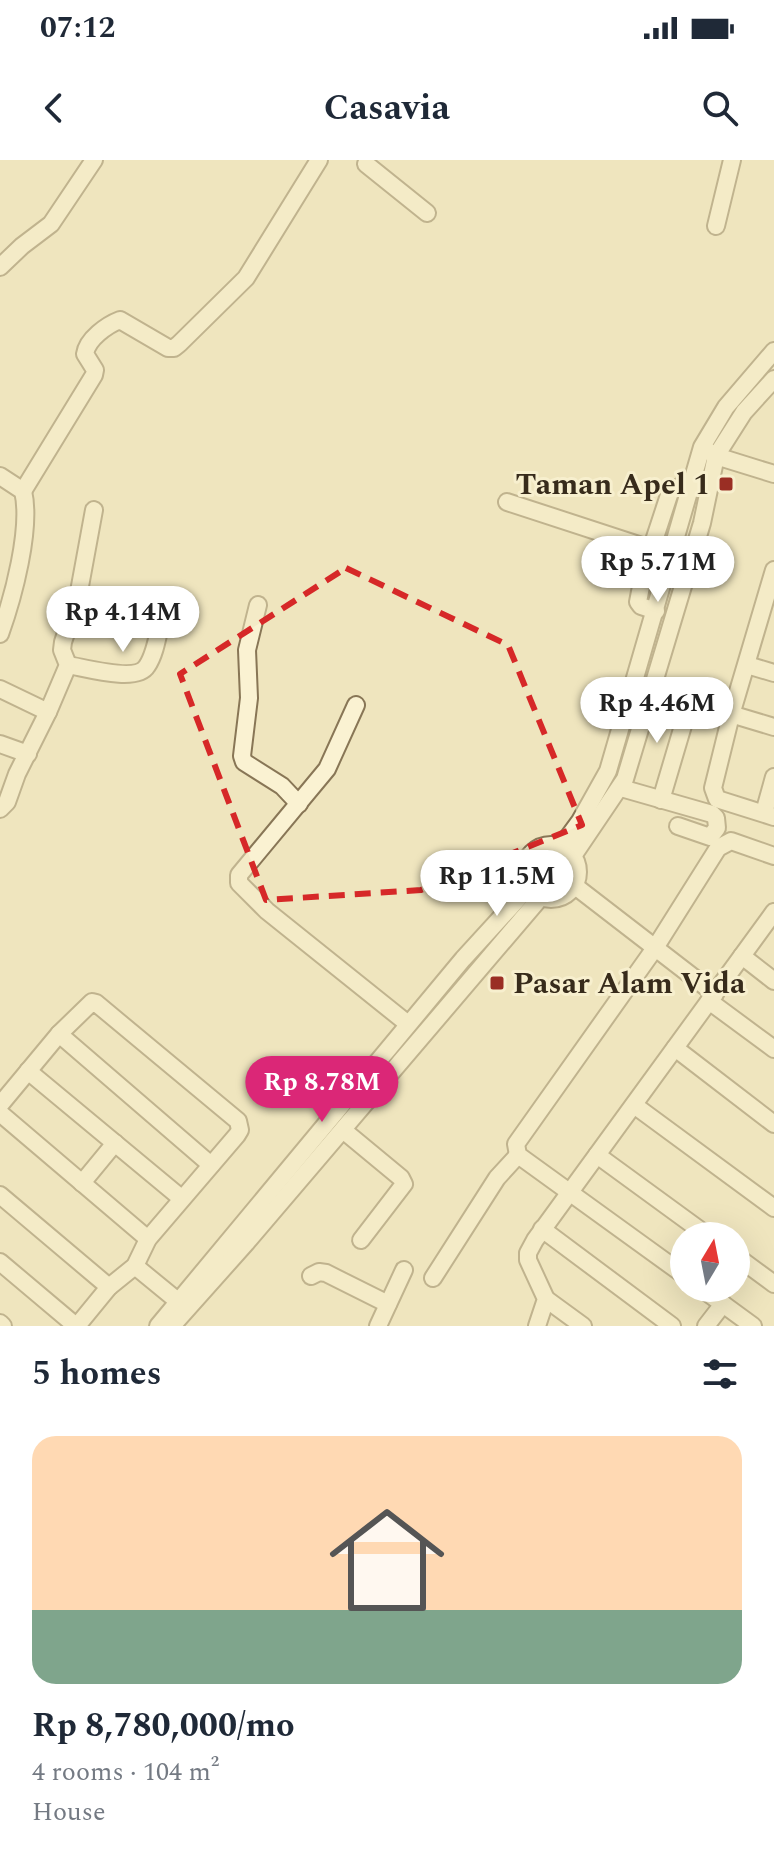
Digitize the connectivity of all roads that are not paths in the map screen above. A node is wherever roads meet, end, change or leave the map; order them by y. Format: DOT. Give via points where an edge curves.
graph roads {
  1 [pos="94,160"];
  2 [pos="319,160"];
  3 [pos="732,160"];
  4 [pos="365,161"];
  5 [pos="427,213"];
  6 [pos="716,226"];
  7 [pos="0,267"];
  8 [pos="774,351"];
  9 [pos="774,379"];
  10 [pos="702,447"];
  11 [pos="716,456"];
  12 [pos="774,474"];
  13 [pos="0,476"];
  14 [pos="691,490"];
  15 [pos="23,491"];
  16 [pos="507,502"];
  17 [pos="94,510"];
  18 [pos="651,549"];
  19 [pos="773,575"];
  20 [pos="258,605"];
  21 [pos="656,611"];
  22 [pos="162,617"];
  23 [pos="767,620"];
  24 [pos="0,634"];
  25 [pos="68,665"];
  26 [pos="747,665"];
  27 [pos="774,673"];
  28 [pos="0,689"];
  29 [pos="654,691"];
  30 [pos="690,702"];
  31 [pos="356,705"];
  32 [pos="48,712"];
  33 [pos="731,715"];
  34 [pos="774,727"];
  35 [pos="0,744"];
  36 [pos="28,754"];
  37 [pos="774,777"];
  38 [pos="602,783"];
  39 [pos="620,789"];
  40 [pos="661,800"];
  41 [pos="299,804"];
  42 [pos="0,809"];
  43 [pos="769,815"];
  44 [pos="678,826"];
  45 [pos="567,851"];
  46 [pos="774,856"];
  47 [pos="575,886"];
  48 [pos="534,893"];
  49 [pos="774,913"];
  50 [pos="655,948"];
  51 [pos="742,956"];
  52 [pos="774,981"];
  53 [pos="712,998"];
  54 [pos="408,1024"];
  55 [pos="59,1034"];
  56 [pos="675,1048"];
  57 [pos="774,1049"];
  58 [pos="28,1071"];
  59 [pos="0,1105"];
  60 [pos="634,1105"];
  61 [pos="0,1113"];
  62 [pos="774,1124"];
  63 [pos="343,1130"];
  64 [pos="115,1143"];
  65 [pos="518,1155"];
  66 [pos="597,1155"];
  67 [pos="211,1165"];
  68 [pos="82,1183"];
  69 [pos="570,1191"];
  70 [pos="0,1195"];
  71 [pos="181,1198"];
  72 [pos="774,1208"];
  73 [pos="689,1222"];
  74 [pos="542,1229"];
  75 [pos="148,1239"];
  76 [pos="361,1240"];
  77 [pos="0,1262"];
  78 [pos="670,1265"];
  79 [pos="135,1266"];
  80 [pos="750,1266"];
  81 [pos="404,1270"];
  82 [pos="311,1276"];
  83 [pos="433,1278"];
  84 [pos="774,1284"];
  85 [pos="109,1287"];
  86 [pos="546,1299"];
  87 [pos="720,1302"];
  88 [pos="181,1304"];
  89 [pos="388,1304"];
  90 [pos="723,1304"];
  91 [pos="76,1326"];
  92 [pos="158,1326"];
  93 [pos="172,1326"];
  94 [pos="378,1326"];
  95 [pos="537,1326"];
  96 [pos="583,1326"];
  97 [pos="672,1326"];
  98 [pos="706,1326"];
  99 [pos="753,1326"];
  1 -- 7 [label="street" via="51,224"];
  2 -- 15 [label="street" via="246,278 174,348 120,320 89,342 85,354 94,375"];
  3 -- 6 [label="street"];
  4 -- 5 [label="street"];
  8 -- 10 [label="street" via="726,407"];
  9 -- 11 [label="street" via="744,412"];
  10 -- 11 [label="street"];
  10 -- 14 [label="street"];
  11 -- 12 [label="street"];
  11 -- 29 [label="street"];
  13 -- 15 [label="street"];
  14 -- 18 [label="street" via="679,487 670,492"];
  14 -- 21 [label="street"];
  15 -- 24 [label="street" via="25,528"];
  16 -- 18 [label="street"];
  17 -- 25 [label="street" via="78,597 63,642"];
  18 -- 21 [label="street" via="638,602"];
  19 -- 23 [label="street"];
  20 -- 41 [label="street" via="247,650 249,698 242,756"];
  21 -- 38 [label="street"];
  22 -- 25 [label="street" via="149,663 140,673"];
  23 -- 26 [label="street"];
  25 -- 32 [label="street"];
  26 -- 27 [label="street"];
  26 -- 33 [label="street"];
  28 -- 32 [label="street"];
  29 -- 30 [label="street"];
  29 -- 39 [label="street"];
  30 -- 33 [label="street"];
  30 -- 40 [label="street"];
  31 -- 41 [label="street" via="327,769"];
  32 -- 36 [label="street"];
  33 -- 34 [label="street"];
  33 -- 43 [label="street" via="713,794 725,803"];
  35 -- 36 [label="street"];
  36 -- 42 [label="street"];
  37 -- 43 [label="street"];
  38 -- 39 [label="street"];
  38 -- 45 [label="street"];
  39 -- 40 [label="street"];
  39 -- 45 [label="street"];
  40 -- 44 [label="street" via="712,814 717,828 710,837"];
  41 -- 54 [label="street" via="239,875 240,886"];
  45 -- 47 [label="street" via="578,871"];
  45 -- 48 [label="street" via="545,845 527,859 523,874"];
  46 -- 50 [label="street" via="731,841 718,848"];
  47 -- 48 [label="street" via="556,899"];
  47 -- 50 [label="street"];
  48 -- 54 [label="street" via="463,959"];
  48 -- 63 [label="street"];
  49 -- 51 [label="street"];
  50 -- 53 [label="street"];
  50 -- 65 [label="street" via="519,1136"];
  51 -- 52 [label="street"];
  51 -- 53 [label="street"];
  53 -- 56 [label="street"];
  53 -- 57 [label="street"];
  54 -- 88 [label="street"];
  55 -- 58 [label="street"];
  55 -- 67 [label="street"];
  55 -- 67 [label="street" via="88,1003 96,1003 235,1118 240,1130"];
  56 -- 60 [label="street"];
  56 -- 62 [label="street"];
  58 -- 59 [label="street"];
  58 -- 64 [label="street"];
  60 -- 66 [label="street"];
  60 -- 72 [label="street"];
  61 -- 68 [label="street"];
  63 -- 76 [label="street" via="404,1184"];
  63 -- 88 [label="street"];
  64 -- 68 [label="street"];
  64 -- 71 [label="street"];
  65 -- 69 [label="street"];
  65 -- 83 [label="street" via="497,1178"];
  66 -- 69 [label="street"];
  66 -- 73 [label="street"];
  67 -- 71 [label="street"];
  68 -- 75 [label="street"];
  69 -- 74 [label="street"];
  69 -- 78 [label="street"];
  70 -- 85 [label="street"];
  71 -- 75 [label="street"];
  74 -- 86 [label="street" via="528,1260"];
  74 -- 97 [label="street"];
  75 -- 79 [label="street"];
  77 -- 91 [label="street"];
  79 -- 85 [label="street"];
  79 -- 88 [label="street"];
  80 -- 84 [label="street"];
  81 -- 89 [label="street"];
  82 -- 89 [label="street" via="326,1273"];
  85 -- 91 [label="street"];
  86 -- 95 [label="street"];
  86 -- 96 [label="street"];
  87 -- 90 [label="street"];
  88 -- 92 [label="street"];
  88 -- 93 [label="street"];
  89 -- 94 [label="street"];
  90 -- 98 [label="street"];
  90 -- 99 [label="street"];
}
